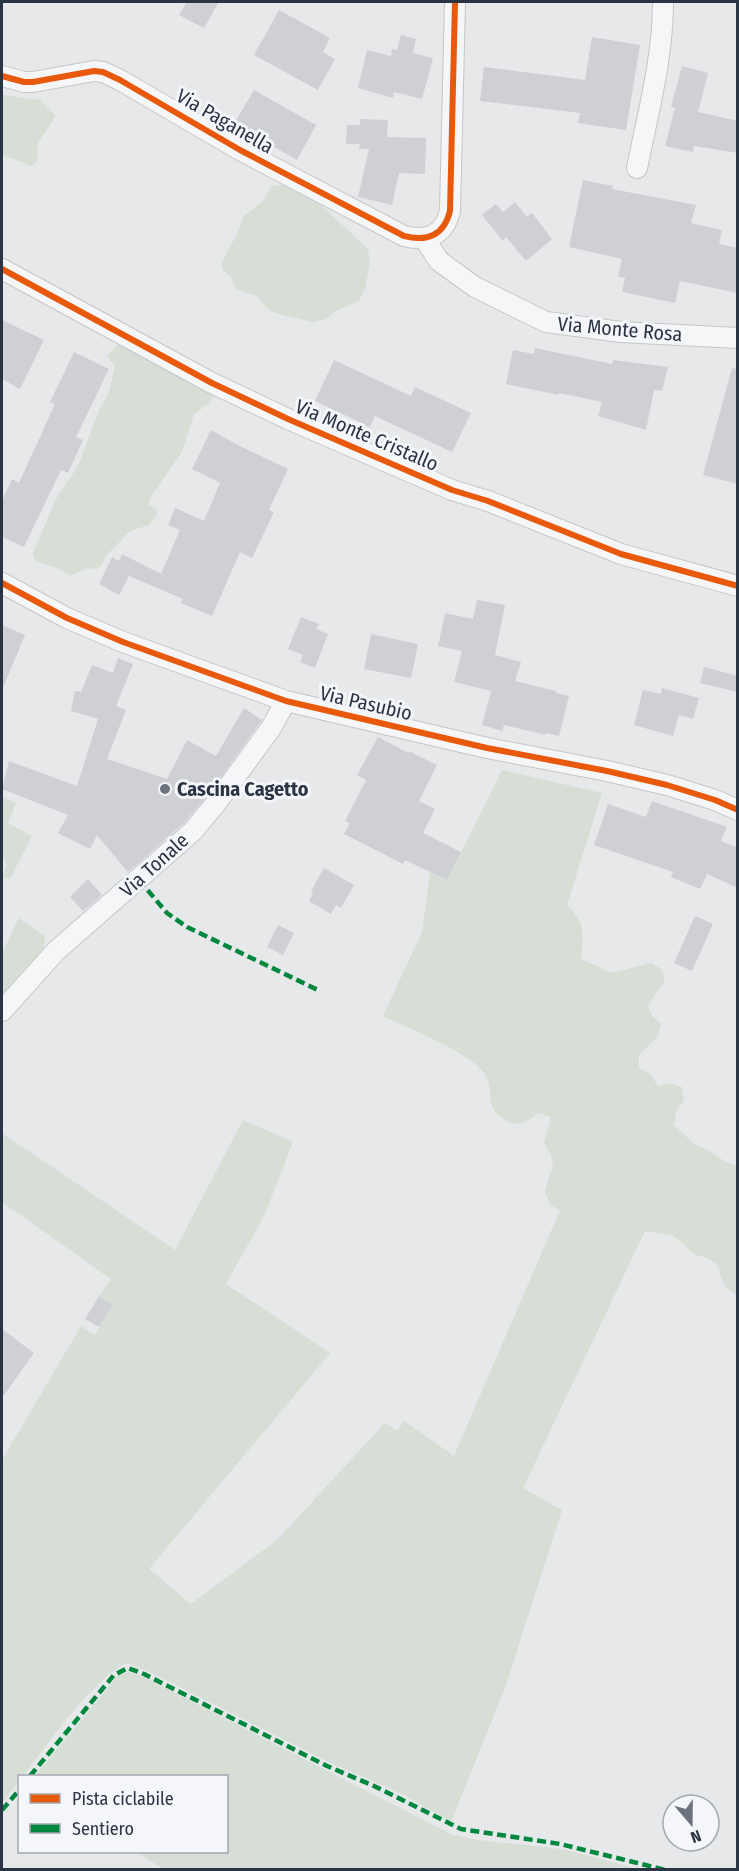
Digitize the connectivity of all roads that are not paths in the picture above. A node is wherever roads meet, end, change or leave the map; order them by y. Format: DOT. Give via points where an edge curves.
graph roads {
  1 [pos="455,2"];
  2 [pos="663,2"];
  3 [pos="2,76"];
  4 [pos="637,168"];
  5 [pos="424,238"];
  6 [pos="2,269"];
  7 [pos="738,338"];
  8 [pos="2,583"];
  9 [pos="738,586"];
  10 [pos="286,701"];
  11 [pos="738,810"];
  12 [pos="2,1011"];
  1 -- 5 [label="street" via="450,211 442,229"];
  2 -- 4 [label="street" via="660,56"];
  3 -- 5 [label="street, Via Paganella" via="33,82 103,72 404,236"];
  5 -- 7 [label="street, Via Monte Rosa" via="439,261 475,287 546,322 621,332"];
  6 -- 9 [label="street, Via Monte Cristallo" via="212,383 430,481 621,554"];
  8 -- 10 [label="street, Via Pasubio" via="114,638"];
  10 -- 11 [label="street, Via Pasubio" via="667,785"];
  10 -- 12 [label="street, Via Tonale" via="271,728 193,831 56,951"];
}
